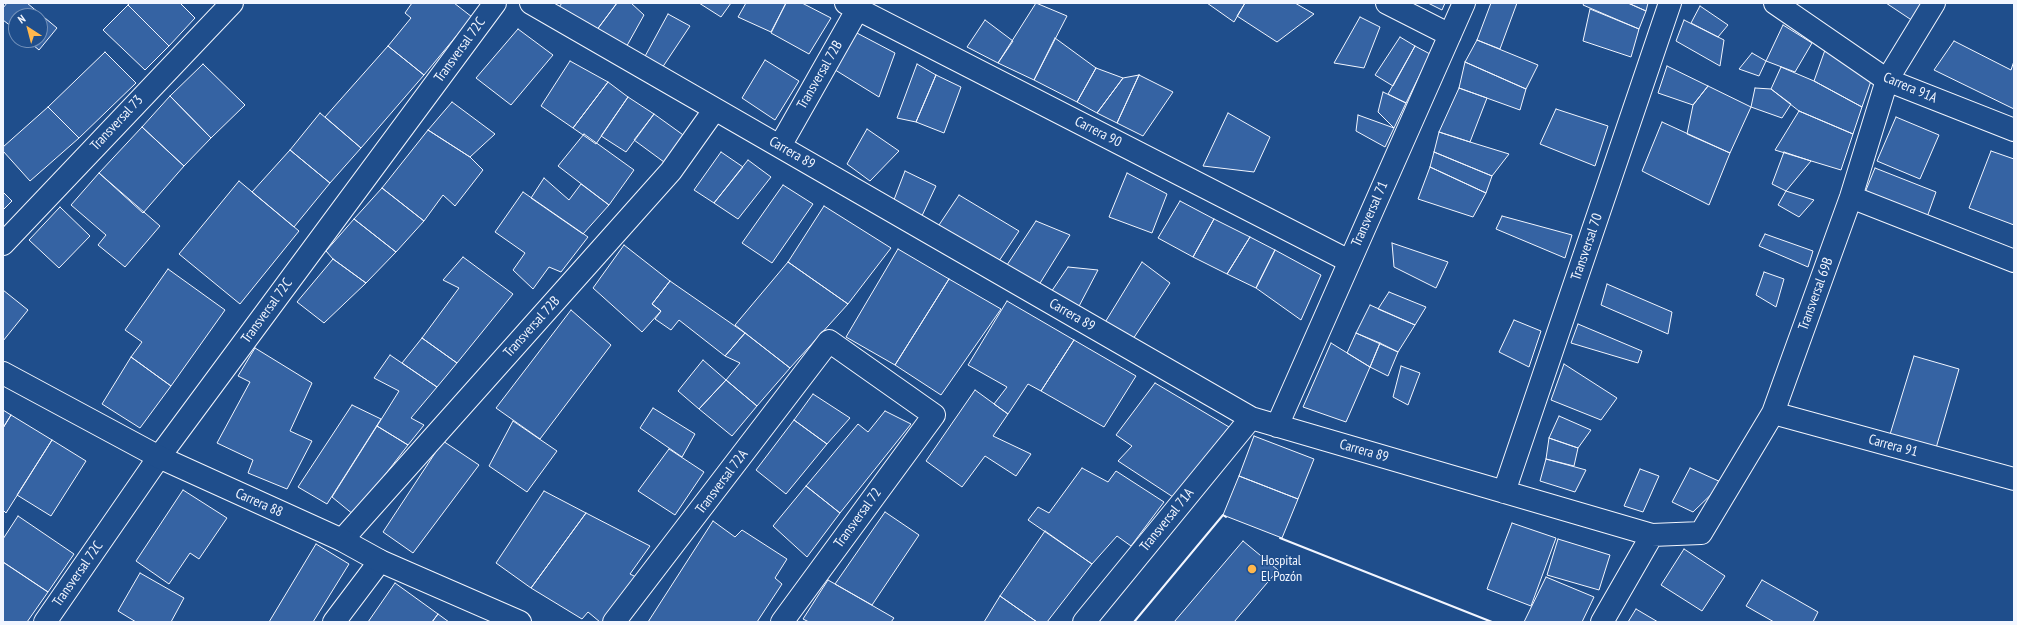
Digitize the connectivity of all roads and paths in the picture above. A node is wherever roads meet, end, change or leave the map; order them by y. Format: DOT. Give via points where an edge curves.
graph roads {
  1 [pos="232,3"];
  2 [pos="494,3"];
  3 [pos="531,3"];
  4 [pos="1387,3"];
  5 [pos="1464,3"];
  6 [pos="1670,3"];
  7 [pos="1775,3"];
  8 [pos="1934,3"];
  9 [pos="855,5"];
  10 [pos="1450,35"];
  11 [pos="1887,80"];
  12 [pos="715,109"];
  13 [pos="2014,130"];
  14 [pos="780,146"];
  15 [pos="1851,197"];
  16 [pos="3,244"];
  17 [pos="1350,261"];
  18 [pos="2014,262"];
  19 [pos="829,341"];
  20 [pos="3,374"];
  21 [pos="1773,413"];
  22 [pos="1251,418"];
  23 [pos="1277,426"];
  24 [pos="159,457"];
  25 [pos="2014,479"];
  26 [pos="1504,492"];
  27 [pos="1652,535"];
  28 [pos="342,540"];
  29 [pos="380,561"];
  30 [pos="45,622"];
  31 [pos="334,622"];
  32 [pos="520,622"];
  33 [pos="614,622"];
  34 [pos="782,622"];
  35 [pos="1084,622"];
  36 [pos="1602,622"];
  1 -- 16 [label="street, Transversal 73"];
  2 -- 24 [label="street, Transversal 72C"];
  3 -- 12 [label="street, Carrera 89"];
  4 -- 10 [label="street"];
  5 -- 10 [label="street, Transversal 71"];
  6 -- 26 [label="street, Transversal 70"];
  7 -- 11 [label="street, Carrera 91A"];
  8 -- 11 [label="street, Transversal 69B"];
  9 -- 14 [label="street, Transversal 72B"];
  9 -- 17 [label="street, Carrera 90"];
  10 -- 17 [label="street, Transversal 71"];
  11 -- 13 [label="street, Carrera 91A"];
  11 -- 15 [label="street, Transversal 69B"];
  12 -- 14 [label="street, Carrera 89"];
  12 -- 28 [label="street, Transversal 72B" via="671,171"];
  14 -- 22 [label="street, Carrera 89"];
  15 -- 18 [label="street"];
  15 -- 21 [label="street, Transversal 69B"];
  17 -- 23 [label="street, Transversal 71"];
  19 -- 33 [label="street, Transversal 72A"];
  19 -- 34 [label="street, Transversal 72" via="934,415"];
  20 -- 24 [label="street, Carrera 88"];
  21 -- 25 [label="street, Carrera 91"];
  21 -- 27 [label="street, Transversal 69B" via="1701,533"];
  22 -- 23 [label="street, Carrera 89"];
  22 -- 35 [label="street, Transversal 71A"];
  23 -- 26 [label="street, Carrera 89"];
  24 -- 28 [label="street, Carrera 88"];
  24 -- 30 [label="street, Transversal 72C"];
  26 -- 27 [label="street, Carrera 89"];
  27 -- 36 [label="street"];
  28 -- 29 [label="street, Carrera 88"];
  29 -- 31 [label="street"];
  29 -- 32 [label="street, Carrera 88"];
}
